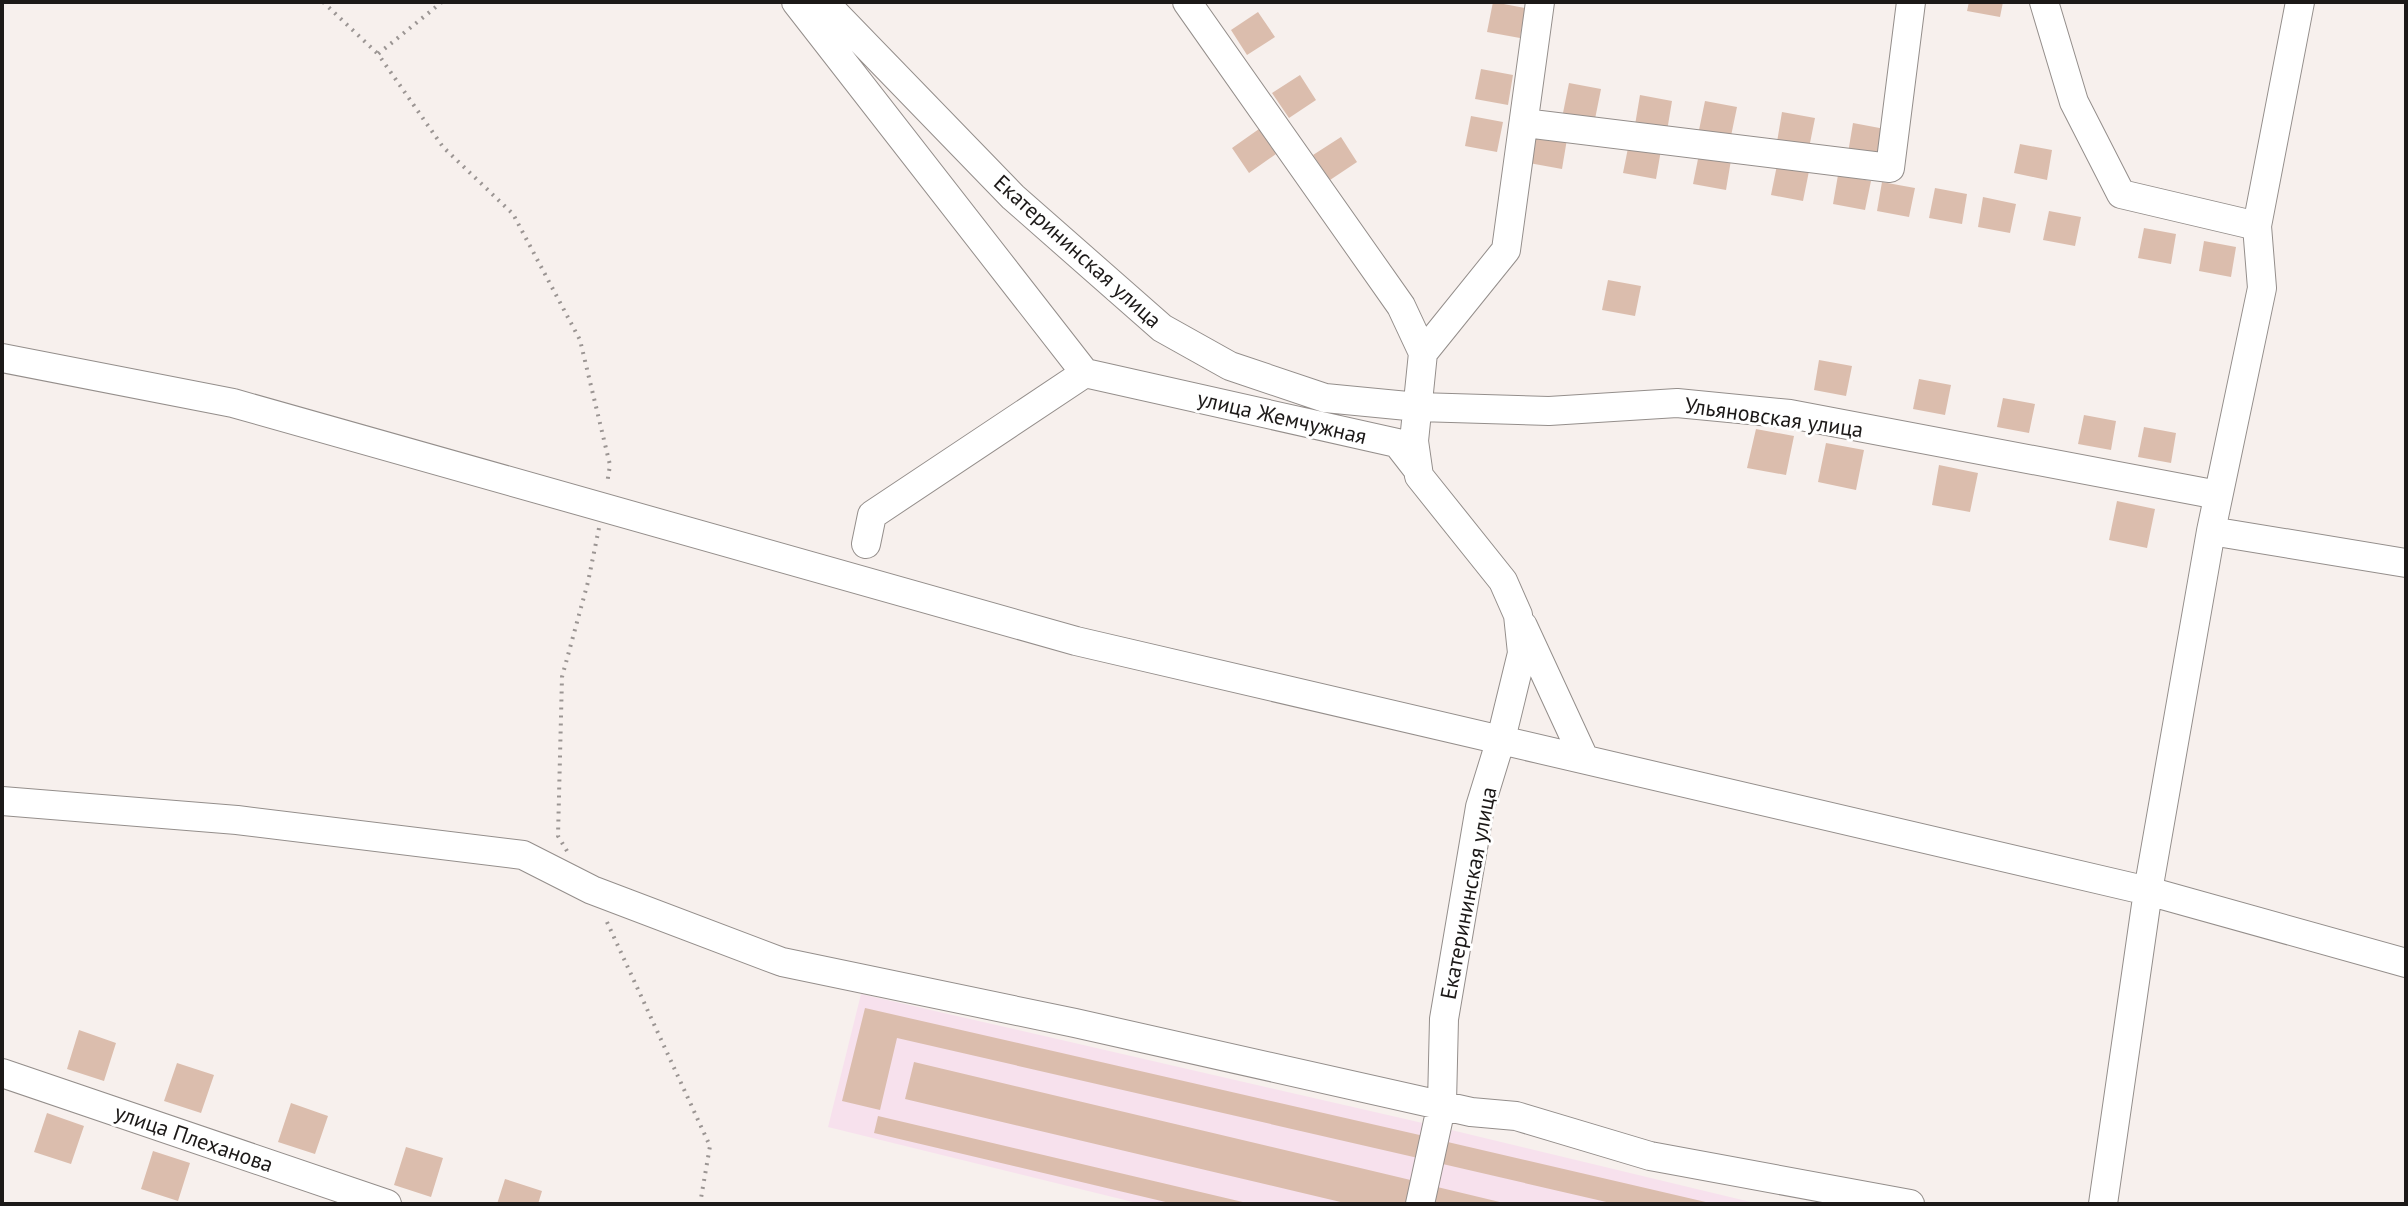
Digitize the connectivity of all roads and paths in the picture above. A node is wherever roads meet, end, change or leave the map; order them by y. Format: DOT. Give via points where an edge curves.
graph roads {
  1 [pos="323,2"];
  2 [pos="442,2"];
  3 [pos="796,2"];
  4 [pos="824,2"];
  5 [pos="1187,2"];
  6 [pos="1540,2"];
  7 [pos="1911,2"];
  8 [pos="2044,2"];
  9 [pos="2300,2"];
  10 [pos="378,54"];
  11 [pos="1524,123"];
  12 [pos="2257,226"];
  13 [pos="1423,353"];
  14 [pos="2,358"];
  15 [pos="1085,373"];
  16 [pos="1325,398"];
  17 [pos="1418,407"];
  18 [pos="2218,495"];
  19 [pos="602,508"];
  20 [pos="2211,531"];
  21 [pos="866,544"];
  22 [pos="2406,563"];
  23 [pos="1503,581"];
  24 [pos="1501,739"];
  25 [pos="1584,758"];
  26 [pos="2,801"];
  27 [pos="571,858"];
  28 [pos="592,890"];
  29 [pos="2148,891"];
  30 [pos="2406,963"];
  31 [pos="2,1073"];
  32 [pos="1442,1103"];
  33 [pos="387,1204"];
  34 [pos="700,1204"];
  35 [pos="1420,1204"];
  36 [pos="1910,1204"];
  37 [pos="2103,1204"];
  1 -- 10 [label="path"];
  2 -- 10 [label="path"];
  3 -- 15 [label="street"];
  4 -- 16 [label="street, Екатерининская улица" via="1013,197 1162,328 1230,366"];
  5 -- 13 [label="street" via="1401,306"];
  6 -- 11 [label="street"];
  7 -- 11 [label="street" via="1890,168"];
  8 -- 12 [label="street" via="2074,102 2121,194"];
  9 -- 12 [label="street"];
  10 -- 19 [label="path" via="443,147 513,214 580,340 610,465"];
  11 -- 13 [label="street" via="1506,250"];
  12 -- 18 [label="street" via="2262,288"];
  13 -- 17 [label="street, Екатерининская улица"];
  14 -- 19 [label="street" via="233,403"];
  15 -- 21 [label="street" via="872,515"];
  15 -- 23 [label="street, улица Жемчужная" via="1397,443"];
  16 -- 17 [label="street, Ульяновская улица"];
  17 -- 18 [label="street, Ульяновская улица" via="1549,411 1677,403 1790,414"];
  17 -- 23 [label="street, Екатерининская улица" via="1414,441 1419,476"];
  18 -- 20 [label="street"];
  19 -- 24 [label="street" via="1076,641"];
  19 -- 27 [label="path" via="562,677 558,836"];
  20 -- 22 [label="street"];
  20 -- 29 [label="street"];
  23 -- 24 [label="street, Екатерининская улица" via="1518,615 1522,653"];
  23 -- 25 [label="street, улица Жемчужная"];
  24 -- 25 [label="street"];
  24 -- 32 [label="street, Екатерининская улица" via="1480,807 1444,1019"];
  25 -- 29 [label="street"];
  26 -- 28 [label="street" via="237,820 523,855"];
  28 -- 32 [label="street" via="782,962"];
  28 -- 34 [label="path" via="710,1146"];
  29 -- 30 [label="street"];
  29 -- 37 [label="street"];
  31 -- 33 [label="street, улица Плеханова"];
  32 -- 35 [label="street, Екатерининская улица"];
  32 -- 36 [label="street" via="1516,1116 1650,1156"];
}
